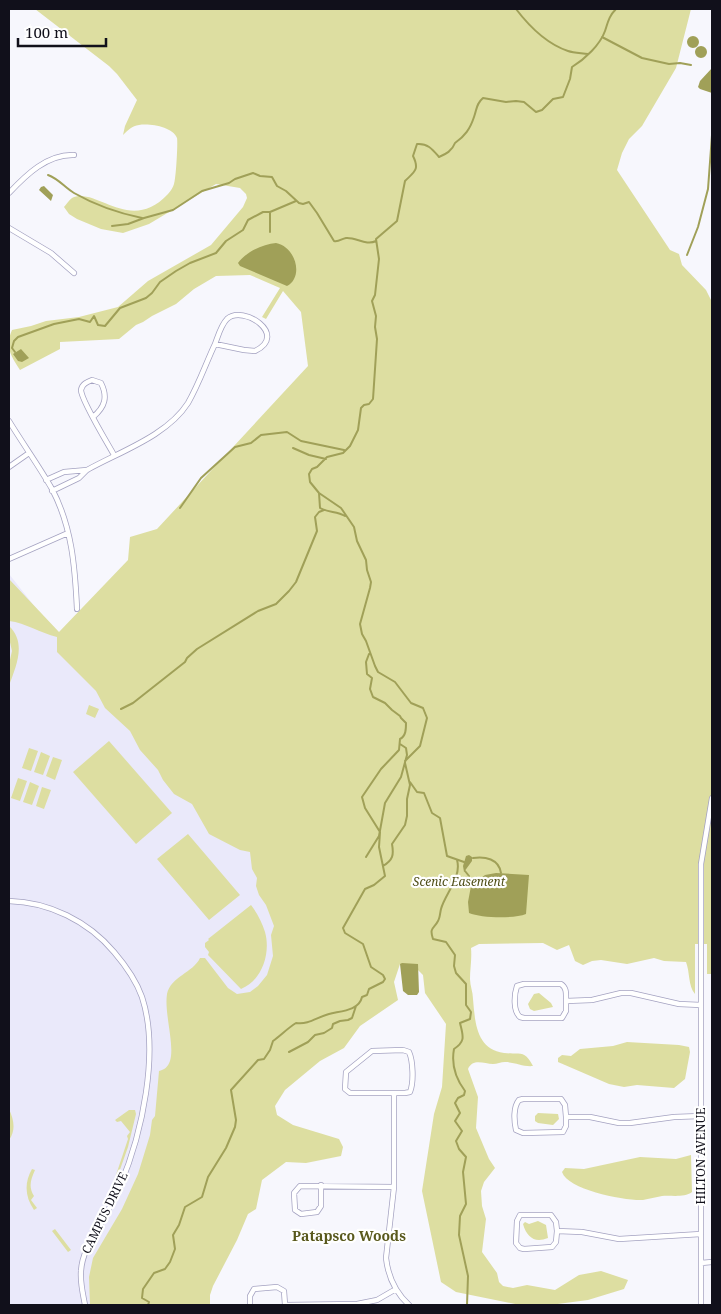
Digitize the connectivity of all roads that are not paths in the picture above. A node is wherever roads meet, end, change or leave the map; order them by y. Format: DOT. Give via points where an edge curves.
graph roads {
  1 [pos="74,154"];
  2 [pos="9,193"];
  3 [pos="9,228"];
  4 [pos="74,272"];
  5 [pos="215,344"];
  6 [pos="93,417"];
  7 [pos="9,421"];
  8 [pos="29,453"];
  9 [pos="114,455"];
  10 [pos="9,467"];
  11 [pos="87,470"];
  12 [pos="46,480"];
  13 [pos="52,491"];
  14 [pos="68,533"];
  15 [pos="9,559"];
  16 [pos="77,609"];
  17 [pos="712,798"];
  18 [pos="9,901"];
  19 [pos="566,1001"];
  20 [pos="701,1005"];
  21 [pos="394,1093"];
  22 [pos="566,1116"];
  23 [pos="701,1116"];
  24 [pos="321,1185"];
  25 [pos="394,1187"];
  26 [pos="557,1231"];
  27 [pos="701,1234"];
  28 [pos="712,1262"];
  29 [pos="701,1263"];
  30 [pos="396,1289"];
  31 [pos="85,1305"];
  32 [pos="250,1305"];
  33 [pos="285,1305"];
  34 [pos="409,1305"];
  35 [pos="701,1305"];
  1 -- 2 [label="street" via="52,158"];
  3 -- 4 [label="street" via="51,253"];
  5 -- 5 [label="street" via="255,351 265,343 267,334 258,322 236,315 225,322"];
  5 -- 9 [label="street" via="188,403 175,419 155,434"];
  6 -- 6 [label="street" via="81,391 84,383 92,380 101,384 105,394 104,406"];
  6 -- 9 [label="street"];
  7 -- 8 [label="street"];
  8 -- 10 [label="street"];
  8 -- 12 [label="street"];
  9 -- 11 [label="street"];
  11 -- 12 [label="street" via="64,472"];
  11 -- 13 [label="street" via="79,478"];
  12 -- 13 [label="street"];
  13 -- 14 [label="street"];
  14 -- 15 [label="street"];
  14 -- 16 [label="street" via="74,562"];
  17 -- 20 [label="street, HILTON AVENUE" via="701,864"];
  18 -- 31 [label="street, CAMPUS DRIVE" via="52,909 82,923 97,935 131,975 148,1022 149,1060 141,1115 123,1178 83,1260 81,1278"];
  19 -- 19 [label="street" via="562,1018 520,1017 516,1011 517,986 561,984 566,992"];
  19 -- 20 [label="street" via="631,993 679,1004"];
  20 -- 23 [label="street, HILTON AVENUE"];
  21 -- 21 [label="street" via="350,1093 345,1089 345,1073 372,1051 407,1050 411,1057 412,1088 408,1092"];
  21 -- 25 [label="street"];
  22 -- 22 [label="street" via="563,1132 523,1133 515,1126 515,1107 523,1099 561,1099"];
  22 -- 23 [label="street" via="630,1123"];
  23 -- 27 [label="street, HILTON AVENUE"];
  24 -- 24 [label="street" via="321,1206 317,1212 301,1214 295,1210 294,1192 297,1187"];
  24 -- 25 [label="street"];
  25 -- 30 [label="street" via="386,1258"];
  26 -- 26 [label="street" via="554,1245 548,1248 524,1249 516,1243 520,1215 551,1215"];
  26 -- 27 [label="street" via="619,1238"];
  27 -- 29 [label="street, HILTON AVENUE"];
  28 -- 29 [label="street"];
  29 -- 35 [label="street, HILTON AVENUE"];
  30 -- 33 [label="street" via="362,1304"];
  30 -- 34 [label="street"];
  32 -- 33 [label="street" via="251,1292 258,1287 284,1291"];
}
